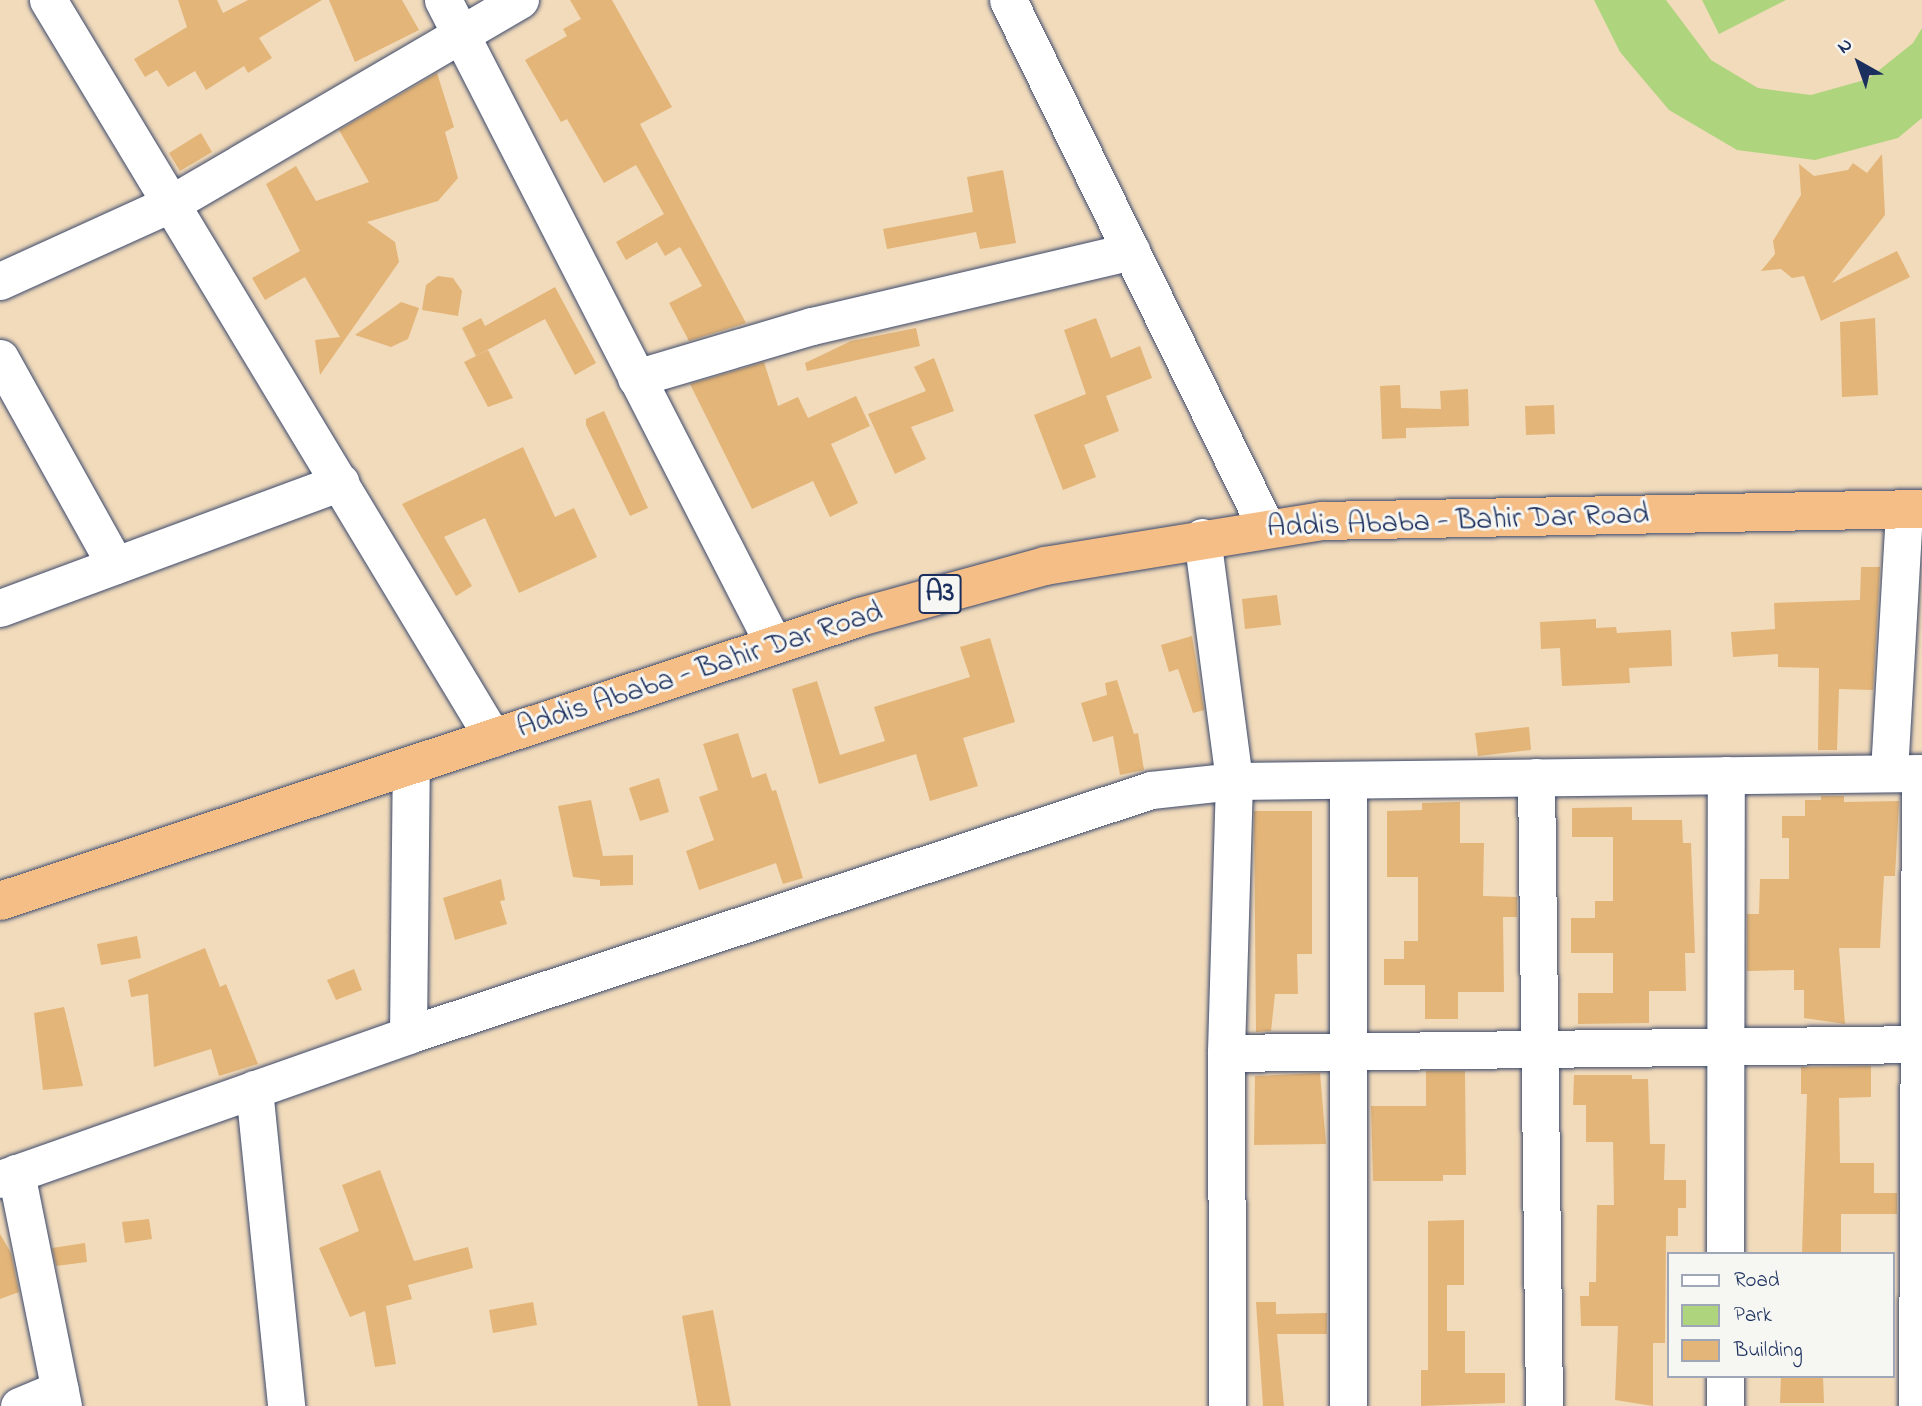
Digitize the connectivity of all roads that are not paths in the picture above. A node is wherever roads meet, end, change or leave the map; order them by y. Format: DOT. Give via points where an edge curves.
graph roads {
  1 [pos="48,0"];
  2 [pos="443,0"];
  3 [pos="520,0"];
  4 [pos="1008,0"];
  5 [pos="460,35"];
  6 [pos="172,203"];
  7 [pos="1131,251"];
  8 [pos="0,281"];
  9 [pos="0,358"];
  10 [pos="636,378"];
  11 [pos="340,482"];
  12 [pos="1913,510"];
  13 [pos="1266,527"];
  14 [pos="1202,537"];
  15 [pos="115,565"];
  16 [pos="0,608"];
  17 [pos="774,645"];
  18 [pos="493,738"];
  19 [pos="411,765"];
  20 [pos="1910,773"];
  21 [pos="1726,775"];
  22 [pos="1536,777"];
  23 [pos="1348,780"];
  24 [pos="1234,781"];
  25 [pos="0,901"];
  26 [pos="408,1035"];
  27 [pos="1920,1044"];
  28 [pos="1726,1047"];
  29 [pos="1540,1049"];
  30 [pos="1348,1051"];
  31 [pos="1226,1053"];
  32 [pos="254,1089"];
  33 [pos="8,1176"];
  34 [pos="1726,1252"];
  35 [pos="1725,1378"];
  36 [pos="61,1397"];
  37 [pos="19,1406"];
  38 [pos="286,1406"];
  39 [pos="1227,1406"];
  40 [pos="1348,1406"];
  41 [pos="1544,1406"];
  42 [pos="1725,1406"];
  43 [pos="1917,1406"];
  1 -- 6 [label="street"];
  2 -- 5 [label="street"];
  3 -- 5 [label="street"];
  4 -- 7 [label="street"];
  5 -- 6 [label="street"];
  5 -- 10 [label="street"];
  6 -- 8 [label="street"];
  6 -- 11 [label="street"];
  7 -- 10 [label="street" via="811,326"];
  7 -- 13 [label="street"];
  9 -- 15 [label="street"];
  10 -- 17 [label="street"];
  11 -- 15 [label="street"];
  11 -- 18 [label="street"];
  12 -- 13 [label="highway, Addis Ababa - Bahir Dar Road / A3" via="1322,521"];
  12 -- 20 [label="street"];
  13 -- 14 [label="highway, Addis Ababa - Bahir Dar Road / A3"];
  14 -- 17 [label="highway, Addis Ababa - Bahir Dar Road / A3" via="1045,566"];
  14 -- 24 [label="street"];
  15 -- 16 [label="street"];
  17 -- 18 [label="highway, Addis Ababa - Bahir Dar Road / A3"];
  18 -- 19 [label="highway, Addis Ababa - Bahir Dar Road / A3"];
  19 -- 25 [label="highway, Addis Ababa - Bahir Dar Road / A3"];
  19 -- 26 [label="street"];
  20 -- 21 [label="street"];
  20 -- 27 [label="street"];
  21 -- 22 [label="street"];
  21 -- 28 [label="street"];
  22 -- 23 [label="street"];
  22 -- 29 [label="street"];
  23 -- 24 [label="street"];
  23 -- 30 [label="street"];
  24 -- 26 [label="street" via="1151,790"];
  24 -- 31 [label="street"];
  26 -- 32 [label="street"];
  27 -- 28 [label="street"];
  27 -- 43 [label="street"];
  28 -- 29 [label="street"];
  28 -- 34 [label="street"];
  29 -- 30 [label="street"];
  29 -- 41 [label="street"];
  30 -- 31 [label="street"];
  30 -- 40 [label="street"];
  31 -- 39 [label="street"];
  32 -- 33 [label="street"];
  32 -- 38 [label="street"];
  33 -- 36 [label="street"];
  35 -- 42 [label="street"];
  36 -- 37 [label="street"];
}
